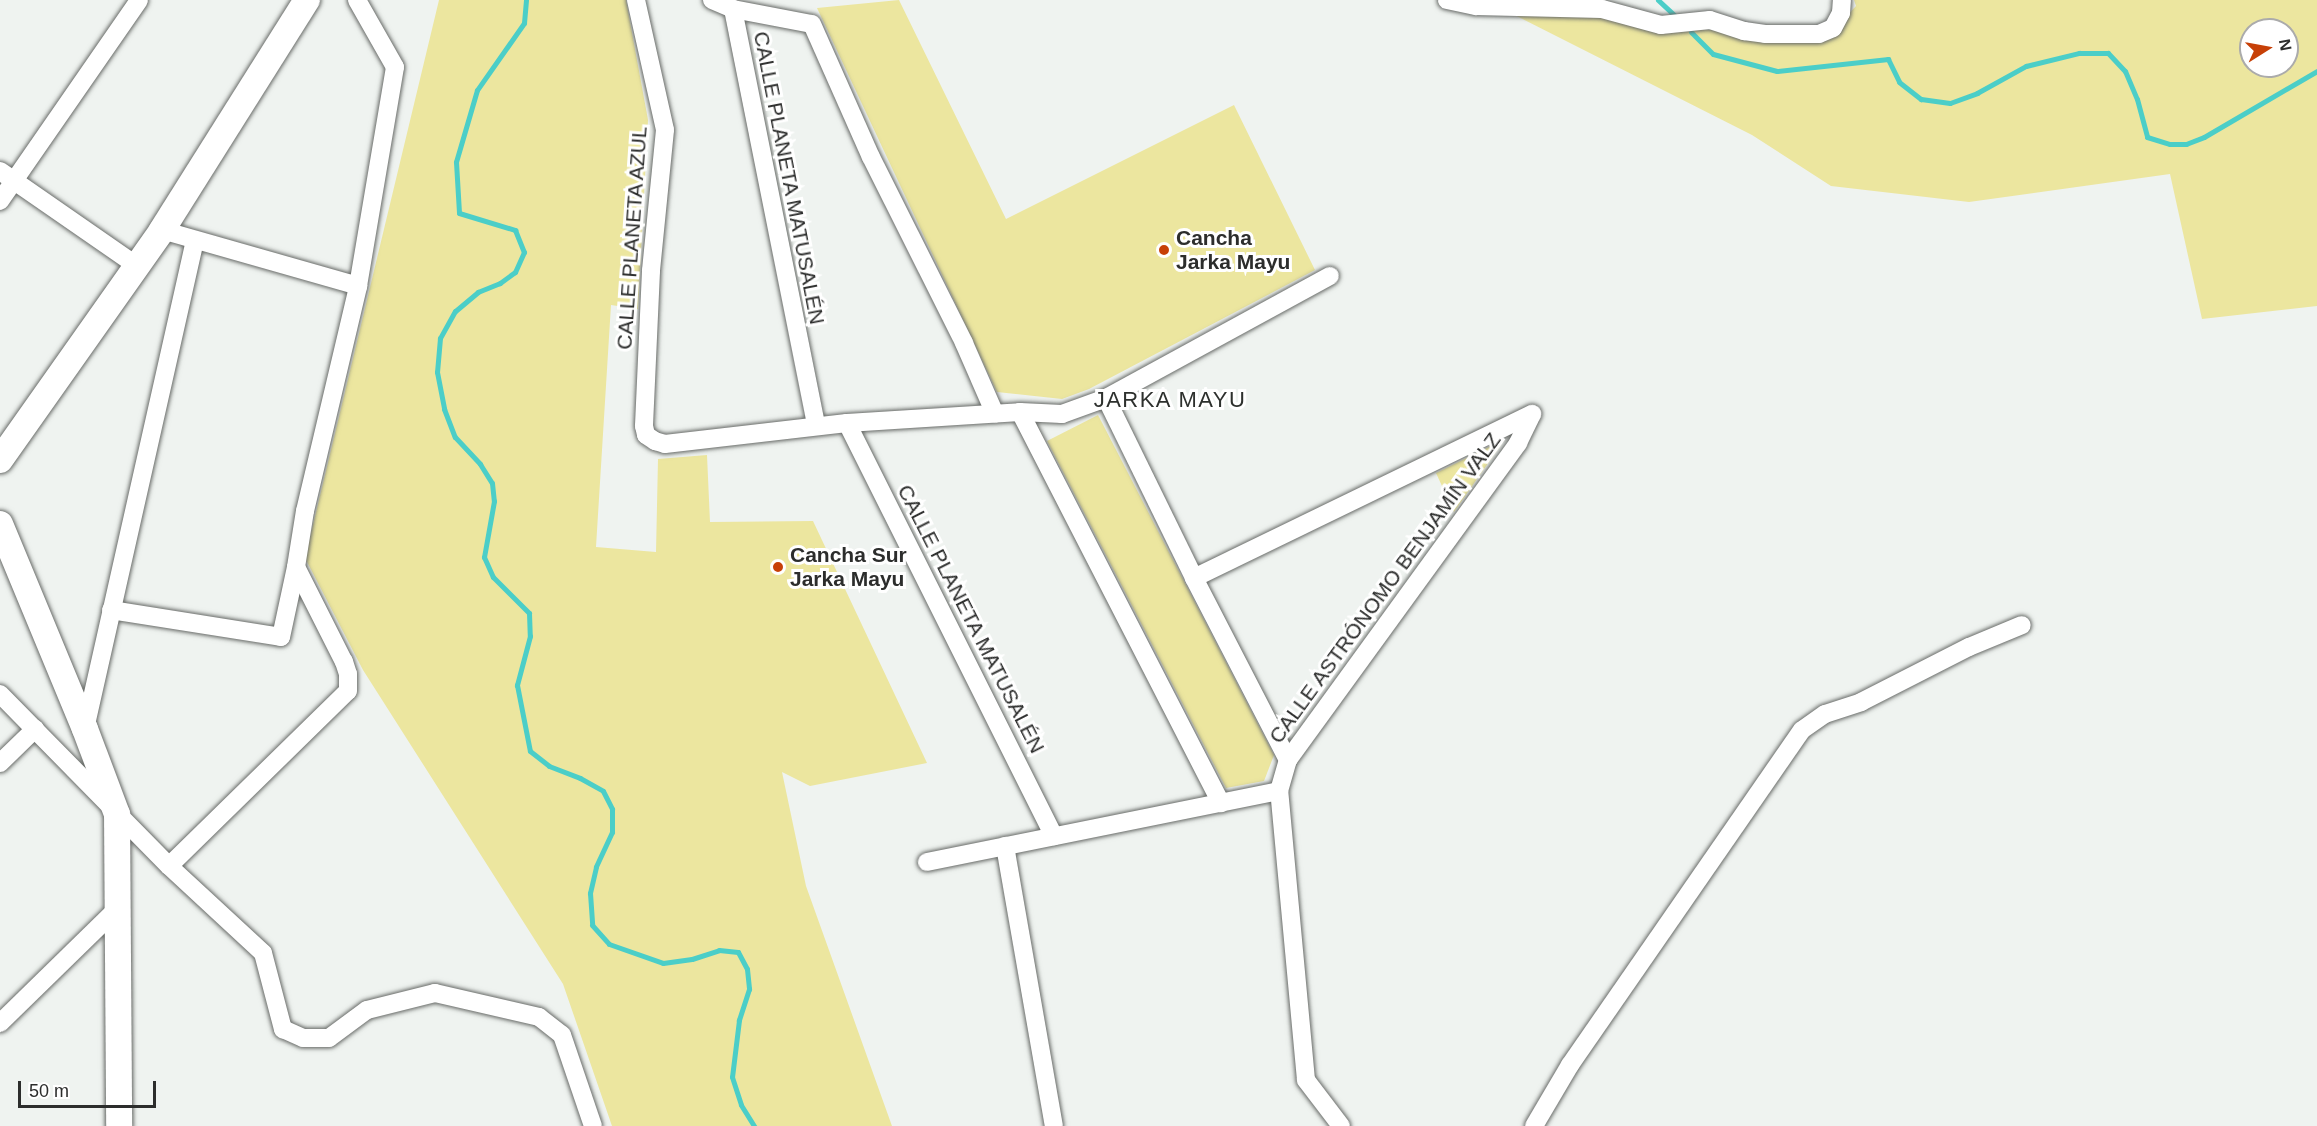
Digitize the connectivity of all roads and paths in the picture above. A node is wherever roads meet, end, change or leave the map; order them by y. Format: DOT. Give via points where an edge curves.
graph roads {
  1 [pos="139,0"];
  2 [pos="307,0"];
  3 [pos="357,0"];
  4 [pos="636,0"];
  5 [pos="712,0"];
  6 [pos="1447,0"];
  7 [pos="1842,0"];
  8 [pos="733,9"];
  9 [pos="7,176"];
  10 [pos="0,201"];
  11 [pos="162,230"];
  12 [pos="195,240"];
  13 [pos="137,266"];
  14 [pos="1330,276"];
  15 [pos="358,286"];
  16 [pos="1106,398"];
  17 [pos="1020,412"];
  18 [pos="995,414"];
  19 [pos="847,423"];
  20 [pos="816,426"];
  21 [pos="0,460"];
  22 [pos="0,524"];
  23 [pos="296,567"];
  24 [pos="1194,578"];
  25 [pos="111,609"];
  26 [pos="2022,625"];
  27 [pos="0,694"];
  28 [pos="35,729"];
  29 [pos="85,729"];
  30 [pos="1288,760"];
  31 [pos="0,763"];
  32 [pos="1279,791"];
  33 [pos="1221,803"];
  34 [pos="117,814"];
  35 [pos="1054,836"];
  36 [pos="1005,846"];
  37 [pos="927,862"];
  38 [pos="169,866"];
  39 [pos="119,907"];
  40 [pos="0,1023"];
  41 [pos="119,1126"];
  42 [pos="593,1126"];
  43 [pos="1054,1126"];
  44 [pos="1341,1126"];
  45 [pos="1534,1126"];
  1 -- 9 [label="street"];
  2 -- 11 [label="street"];
  3 -- 15 [label="street" via="395,68"];
  4 -- 20 [label="street, CALLE PLANETA AZUL" via="665,130 651,271 646,435 665,444"];
  5 -- 8 [label="street"];
  6 -- 7 [label="street" via="1476,6 1602,9 1661,25 1710,20 1764,34 1819,34 1833,28 1841,14"];
  8 -- 18 [label="street" via="812,24 871,157"];
  8 -- 20 [label="street, CALLE PLANETA MATUSALÉN"];
  9 -- 10 [label="street"];
  9 -- 13 [label="street"];
  11 -- 12 [label="street"];
  11 -- 13 [label="street"];
  12 -- 15 [label="street"];
  12 -- 25 [label="street"];
  13 -- 21 [label="street"];
  14 -- 16 [label="street"];
  15 -- 23 [label="street" via="305,512"];
  16 -- 17 [label="street" via="1062,414"];
  16 -- 24 [label="street"];
  17 -- 18 [label="street"];
  17 -- 33 [label="street"];
  18 -- 19 [label="street"];
  19 -- 20 [label="street"];
  19 -- 35 [label="street, CALLE PLANETA MATUSALÉN"];
  22 -- 29 [label="street"];
  23 -- 25 [label="street" via="281,637"];
  23 -- 38 [label="street" via="344,662 348,691"];
  24 -- 30 [label="street"];
  24 -- 30 [label="street, CALLE ASTRÓNOMO BENJAMÍN VALZ" via="1532,414 1518,443"];
  25 -- 29 [label="street"];
  26 -- 45 [label="street" via="1969,647 1861,702 1825,714 1802,730 1570,1065"];
  27 -- 28 [label="street"];
  28 -- 31 [label="street"];
  28 -- 34 [label="street"];
  29 -- 34 [label="street"];
  30 -- 32 [label="street, CALLE ASTRÓNOMO BENJAMÍN VALZ"];
  32 -- 33 [label="street"];
  32 -- 44 [label="street" via="1306,1080"];
  33 -- 35 [label="street"];
  34 -- 38 [label="street"];
  34 -- 39 [label="street"];
  35 -- 36 [label="street"];
  36 -- 37 [label="street"];
  36 -- 43 [label="street"];
  38 -- 42 [label="street" via="263,953 284,1029 303,1038 329,1038 367,1010 435,993 539,1017 562,1035"];
  39 -- 40 [label="street"];
  39 -- 41 [label="street"];
}
